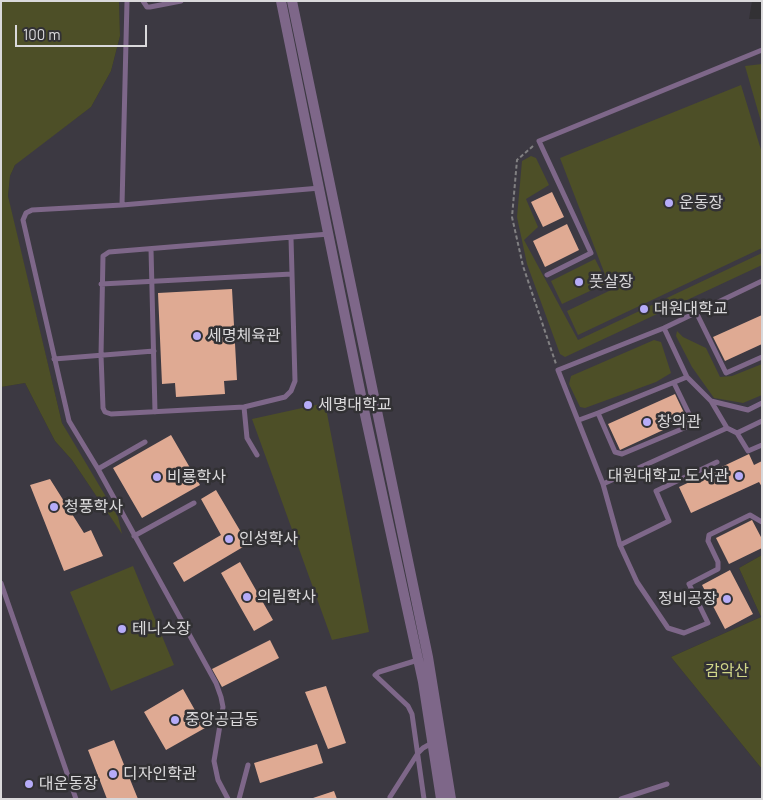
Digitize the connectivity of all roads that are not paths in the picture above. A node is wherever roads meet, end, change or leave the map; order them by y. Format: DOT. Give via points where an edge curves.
graph roads {
  1 [pos="127,1"];
  2 [pos="143,1"];
  3 [pos="181,1"];
  4 [pos="281,1"];
  5 [pos="292,1"];
  6 [pos="762,50"];
  7 [pos="311,116"];
  8 [pos="320,188"];
  9 [pos="122,205"];
  10 [pos="340,233"];
  11 [pos="329,234"];
  12 [pos="291,238"];
  13 [pos="151,249"];
  14 [pos="292,274"];
  15 [pos="547,275"];
  16 [pos="762,281"];
  17 [pos="152,282"];
  18 [pos="101,284"];
  19 [pos="696,312"];
  20 [pos="664,328"];
  21 [pos="154,351"];
  22 [pos="101,355"];
  23 [pos="762,357"];
  24 [pos="54,359"];
  25 [pos="687,377"];
  26 [pos="674,383"];
  27 [pos="710,401"];
  28 [pos="762,403"];
  29 [pos="244,407"];
  30 [pos="155,412"];
  31 [pos="598,414"];
  32 [pos="579,420"];
  33 [pos="762,421"];
  34 [pos="727,428"];
  35 [pos="737,433"];
  36 [pos="145,442"];
  37 [pos="762,446"];
  38 [pos="385,449"];
  39 [pos="373,451"];
  40 [pos="257,455"];
  41 [pos="717,462"];
  42 [pos="98,469"];
  43 [pos="603,484"];
  44 [pos="194,503"];
  45 [pos="762,522"];
  46 [pos="134,536"];
  47 [pos="620,545"];
  48 [pos="1,583"];
  49 [pos="424,658"];
  50 [pos="437,742"];
  51 [pos="418,753"];
  52 [pos="248,765"];
  53 [pos="668,784"];
  54 [pos="390,797"];
  55 [pos="76,799"];
  56 [pos="228,799"];
  57 [pos="239,799"];
  58 [pos="424,799"];
  59 [pos="441,799"];
  60 [pos="452,799"];
  61 [pos="620,799"];
  1 -- 9 [label="lane"];
  2 -- 3 [label="lane" via="147,7"];
  4 -- 7 [label="street"];
  5 -- 7 [label="street"];
  6 -- 15 [label="lane" via="539,141 590,253"];
  7 -- 8 [label="street"];
  7 -- 10 [label="street"];
  8 -- 9 [label="lane"];
  8 -- 11 [label="street"];
  9 -- 24 [label="lane" via="26,213 23,220"];
  10 -- 11 [label="street"];
  10 -- 38 [label="street"];
  11 -- 12 [label="lane"];
  11 -- 39 [label="street"];
  12 -- 13 [label="lane"];
  12 -- 14 [label="lane"];
  13 -- 17 [label="lane"];
  13 -- 18 [label="lane" via="109,252 102,256"];
  14 -- 17 [label="lane"];
  14 -- 29 [label="lane" via="295,381 285,397"];
  16 -- 19 [label="lane"];
  17 -- 18 [label="lane"];
  17 -- 21 [label="lane"];
  18 -- 22 [label="lane"];
  19 -- 20 [label="lane"];
  19 -- 23 [label="lane" via="726,373"];
  20 -- 25 [label="lane"];
  20 -- 32 [label="lane" via="558,370"];
  21 -- 22 [label="lane"];
  21 -- 30 [label="lane"];
  22 -- 24 [label="lane"];
  22 -- 30 [label="lane" via="105,412"];
  24 -- 42 [label="lane" via="69,421"];
  25 -- 26 [label="lane"];
  25 -- 27 [label="lane"];
  26 -- 31 [label="lane"];
  26 -- 31 [label="lane" via="692,420 689,426 622,454 615,452"];
  27 -- 28 [label="lane" via="748,410"];
  27 -- 34 [label="lane"];
  29 -- 30 [label="lane"];
  29 -- 40 [label="lane" via="247,438"];
  31 -- 32 [label="lane"];
  32 -- 43 [label="lane"];
  33 -- 35 [label="lane"];
  34 -- 35 [label="lane"];
  34 -- 43 [label="lane"];
  35 -- 37 [label="lane" via="748,451"];
  36 -- 42 [label="lane"];
  38 -- 39 [label="street"];
  38 -- 49 [label="street"];
  39 -- 49 [label="street"];
  41 -- 47 [label="lane" via="656,491 669,521"];
  42 -- 46 [label="lane"];
  43 -- 47 [label="lane"];
  44 -- 46 [label="lane"];
  45 -- 47 [label="lane" via="750,515 709,534 708,541 718,569 689,584 708,623 684,633 668,628 637,582"];
  46 -- 56 [label="lane" via="216,683 223,707 214,761 218,780"];
  48 -- 55 [label="lane"];
  49 -- 50 [label="street"];
  49 -- 51 [label="lane" via="375,675 408,706"];
  50 -- 51 [label="lane"];
  50 -- 59 [label="street"];
  50 -- 60 [label="street"];
  51 -- 54 [label="lane"];
  51 -- 58 [label="lane"];
  52 -- 57 [label="lane"];
  53 -- 61 [label="lane"];
}
